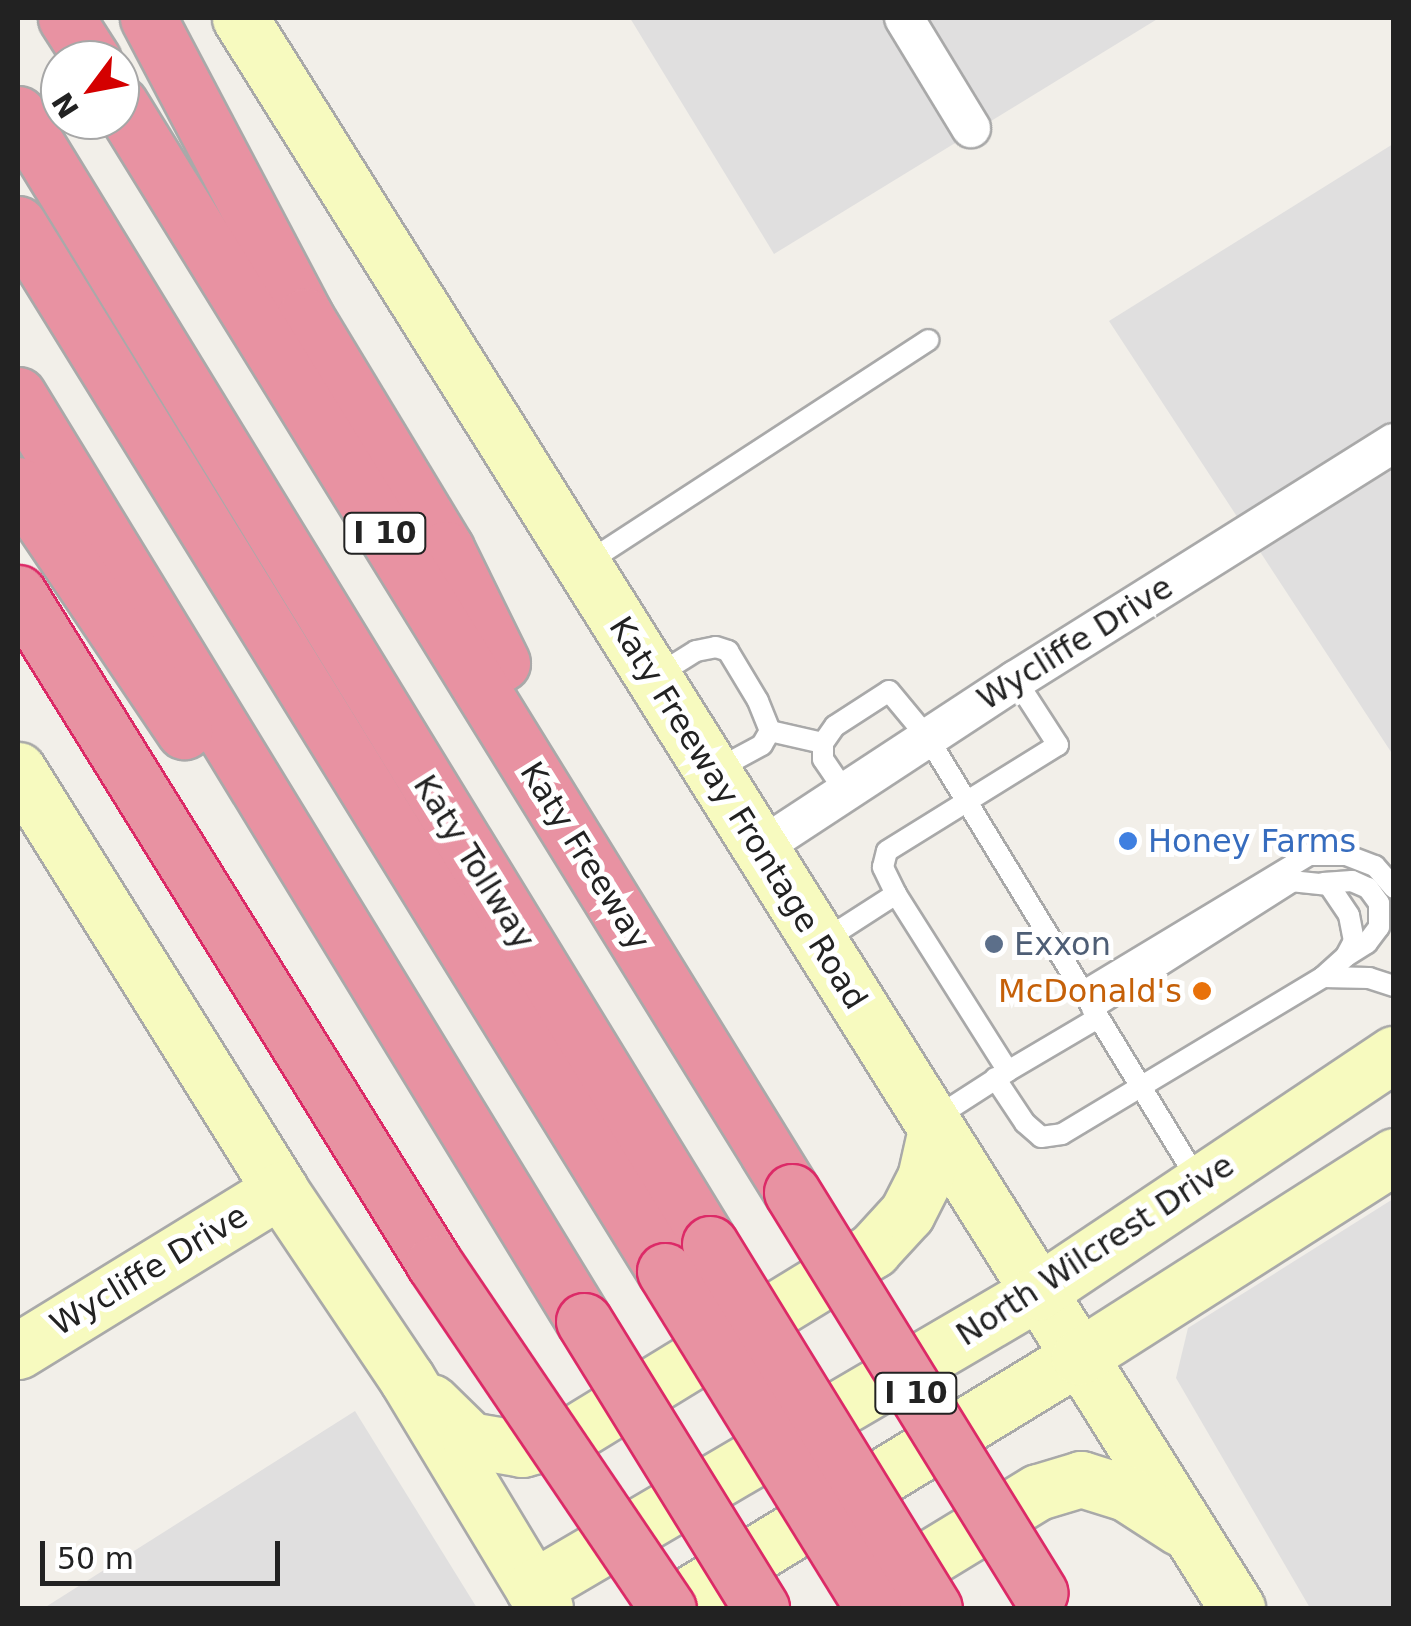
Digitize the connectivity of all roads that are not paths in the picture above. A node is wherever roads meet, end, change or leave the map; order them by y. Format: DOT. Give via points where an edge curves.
graph roads {
  1 [pos="66,18"];
  2 [pos="148,18"];
  3 [pos="240,18"];
  4 [pos="904,18"];
  5 [pos="80,40"];
  6 [pos="18,114"];
  7 [pos="971,128"];
  8 [pos="140,136"];
  9 [pos="18,224"];
  10 [pos="928,340"];
  11 [pos="18,396"];
  12 [pos="1394,443"];
  13 [pos="18,485"];
  14 [pos="583,565"];
  15 [pos="18,592"];
  16 [pos="653,678"];
  17 [pos="1016,680"];
  18 [pos="770,731"];
  19 [pos="928,738"];
  20 [pos="822,743"];
  21 [pos="18,770"];
  22 [pos="712,772"];
  23 [pos="846,792"];
  24 [pos="966,801"];
  25 [pos="760,848"];
  26 [pos="1323,883"];
  27 [pos="1394,888"];
  28 [pos="896,894"];
  29 [pos="820,943"];
  30 [pos="1346,956"];
  31 [pos="650,961"];
  32 [pos="1324,976"];
  33 [pos="1394,986"];
  34 [pos="1090,1006"];
  35 [pos="414,1041"];
  36 [pos="1394,1054"];
  37 [pos="1001,1075"];
  38 [pos="1139,1087"];
  39 [pos="933,1125"];
  40 [pos="1394,1156"];
  41 [pos="1200,1184"];
  42 [pos="280,1190"];
  43 [pos="687,1258"];
  44 [pos="1038,1292"];
  45 [pos="18,1350"];
  46 [pos="1079,1357"];
  47 [pos="407,1379"];
  48 [pos="1190,1536"];
  49 [pos="539,1598"];
  50 [pos="1045,1601"];
  51 [pos="668,1608"];
  52 [pos="761,1608"];
  53 [pos="847,1608"];
  54 [pos="873,1608"];
  55 [pos="934,1608"];
  56 [pos="1237,1608"];
  1 -- 5 [label="highway"];
  2 -- 31 [label="highway" via="306,316 446,549"];
  3 -- 14 [label="main road, Katy Freeway Frontage Road"];
  4 -- 7 [label="street"];
  6 -- 43 [label="highway, Katy Tollway"];
  8 -- 31 [label="highway, Katy Freeway / I 10"];
  9 -- 43 [label="highway, Katy Tollway"];
  10 -- 14 [label="lane"];
  11 -- 35 [label="highway"];
  12 -- 17 [label="street, Wycliffe Drive"];
  13 -- 35 [label="highway" via="162,702"];
  14 -- 16 [label="main road, Katy Freeway Frontage Road"];
  15 -- 51 [label="highway, bridge" via="424,1247"];
  16 -- 18 [label="lane" via="696,651 728,652"];
  16 -- 22 [label="main road, Katy Freeway Frontage Road"];
  17 -- 19 [label="street, Wycliffe Drive"];
  17 -- 24 [label="lane" via="1058,745"];
  18 -- 20 [label="lane"];
  18 -- 22 [label="lane" via="762,745"];
  19 -- 20 [label="lane" via="889,692 835,726"];
  19 -- 23 [label="street, Wycliffe Drive"];
  19 -- 24 [label="lane"];
  20 -- 23 [label="lane" via="823,759"];
  21 -- 42 [label="main road"];
  22 -- 25 [label="main road, Katy Freeway Frontage Road"];
  23 -- 25 [label="street, Wycliffe Drive"];
  24 -- 28 [label="lane" via="886,851 883,867"];
  24 -- 34 [label="lane"];
  25 -- 29 [label="main road, Katy Freeway Frontage Road"];
  26 -- 30 [label="lane" via="1349,915 1354,941"];
  26 -- 30 [label="lane" via="1352,881 1379,903 1379,927"];
  26 -- 34 [label="lane" via="1293,881"];
  27 -- 34 [label="lane" via="1375,866 1346,856 1309,855"];
  28 -- 29 [label="lane"];
  28 -- 37 [label="lane"];
  29 -- 39 [label="main road, Katy Freeway Frontage Road"];
  30 -- 32 [label="lane"];
  31 -- 50 [label="highway, Katy Freeway / I 10, bridge"];
  32 -- 33 [label="lane"];
  32 -- 38 [label="lane"];
  34 -- 37 [label="lane"];
  34 -- 38 [label="lane"];
  35 -- 52 [label="highway, bridge"];
  36 -- 41 [label="main road, North Wilcrest Drive"];
  37 -- 38 [label="lane" via="1025,1124 1041,1137 1062,1134"];
  37 -- 39 [label="lane"];
  38 -- 41 [label="lane"];
  39 -- 44 [label="main road, Katy Freeway Frontage Road"];
  39 -- 47 [label="main road" via="925,1178 907,1213 873,1250 568,1437 522,1450 470,1440"];
  40 -- 46 [label="main road"];
  41 -- 44 [label="main road, North Wilcrest Drive"];
  42 -- 45 [label="main road, Wycliffe Drive"];
  42 -- 47 [label="main road"];
  43 -- 54 [label="highway, Katy Tollway, bridge"];
  43 -- 55 [label="highway, Katy Tollway, bridge"];
  44 -- 46 [label="main road, Katy Freeway Frontage Road"];
  44 -- 49 [label="main road, North Wilcrest Drive"];
  46 -- 48 [label="main road, Katy Freeway Frontage Road"];
  46 -- 51 [label="main road"];
  47 -- 49 [label="main road"];
  48 -- 53 [label="main road" via="1126,1494 1081,1480 1038,1492"];
  48 -- 56 [label="main road, Katy Freeway Frontage Road"];
}
